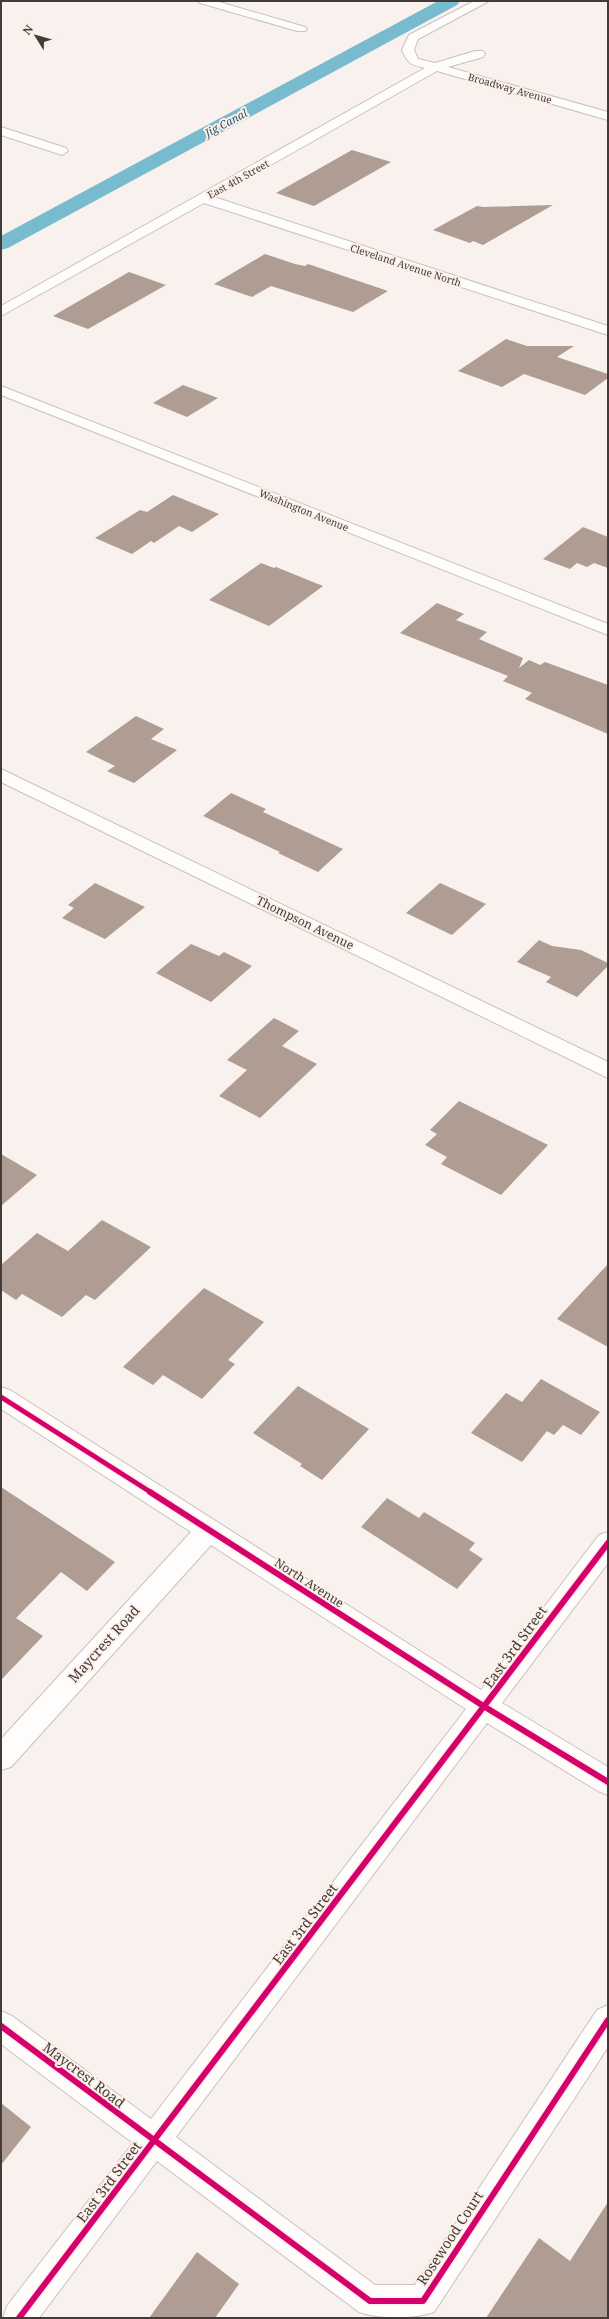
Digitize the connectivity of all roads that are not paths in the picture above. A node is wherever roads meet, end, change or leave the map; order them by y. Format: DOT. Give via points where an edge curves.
graph roads {
  1 [pos="204,1"];
  2 [pos="483,1"];
  3 [pos="301,29"];
  4 [pos="479,54"];
  5 [pos="436,67"];
  6 [pos="608,116"];
  7 [pos="1,131"];
  8 [pos="62,151"];
  9 [pos="203,198"];
  10 [pos="1,312"];
  11 [pos="608,332"];
  12 [pos="1,390"];
  13 [pos="608,630"];
  14 [pos="1,775"];
  15 [pos="608,1071"];
  16 [pos="1,1397"];
  17 [pos="208,1530"];
  18 [pos="608,1543"];
  19 [pos="485,1707"];
  20 [pos="1,1758"];
  21 [pos="608,1782"];
  22 [pos="608,2020"];
  23 [pos="1,2026"];
  24 [pos="154,2142"];
  25 [pos="19,2318"];
  1 -- 3 [label="street"];
  2 -- 5 [label="street, Broadway Avenue" via="413,37 408,50 413,61"];
  4 -- 5 [label="street, East 4th Street"];
  5 -- 6 [label="street, Broadway Avenue"];
  5 -- 9 [label="street, East 4th Street"];
  7 -- 8 [label="street"];
  9 -- 10 [label="street, East 4th Street"];
  9 -- 11 [label="street, Cleveland Avenue North"];
  12 -- 13 [label="street, Washington Avenue"];
  14 -- 15 [label="street, Thompson Avenue"];
  16 -- 17 [label="street, North Avenue"];
  17 -- 19 [label="street, North Avenue"];
  17 -- 20 [label="street, Maycrest Road"];
  18 -- 19 [label="street, East 3rd Street"];
  19 -- 21 [label="street, North Avenue"];
  19 -- 24 [label="street, East 3rd Street"];
  22 -- 24 [label="street, Rosewood Court" via="423,2301 370,2301"];
  23 -- 24 [label="street, Maycrest Road"];
  24 -- 25 [label="street, East 3rd Street"];
}
